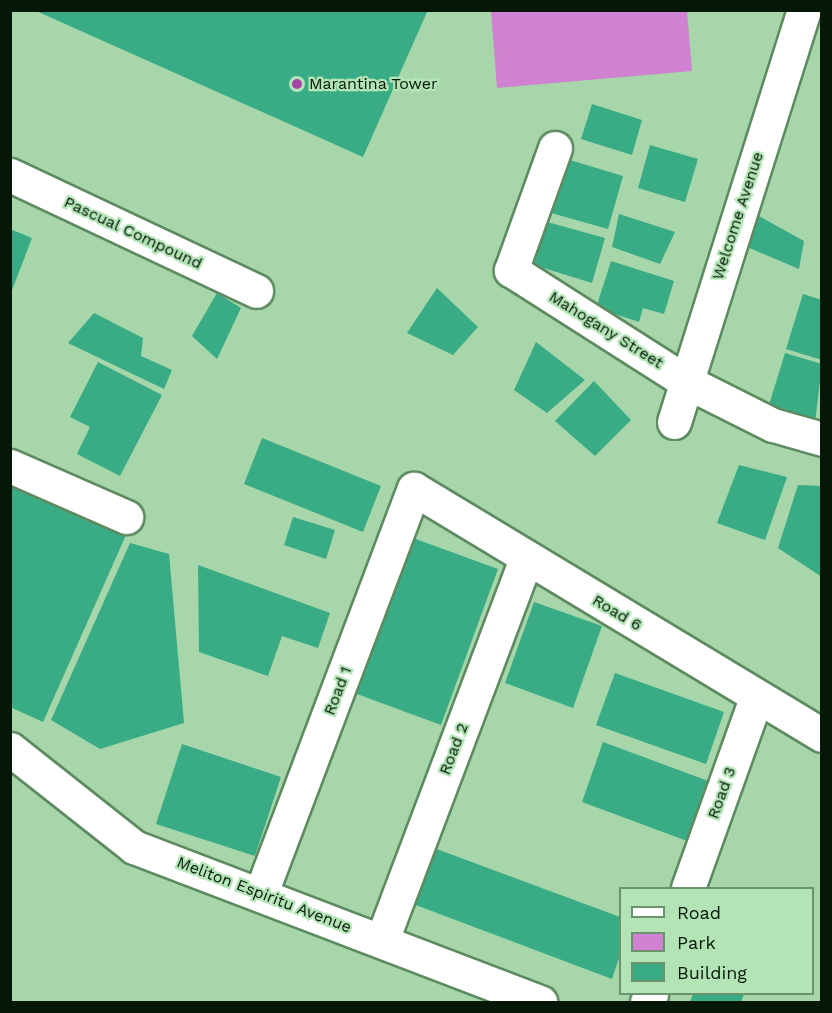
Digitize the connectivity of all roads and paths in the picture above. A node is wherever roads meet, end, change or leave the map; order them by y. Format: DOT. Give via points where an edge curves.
graph roads {
  1 [pos="804,10"];
  2 [pos="555,148"];
  3 [pos="10,175"];
  4 [pos="256,291"];
  5 [pos="685,381"];
  6 [pos="674,422"];
  7 [pos="822,439"];
  8 [pos="10,466"];
  9 [pos="414,489"];
  10 [pos="126,517"];
  11 [pos="526,558"];
  12 [pos="756,698"];
  13 [pos="822,735"];
  14 [pos="10,749"];
  15 [pos="688,887"];
  16 [pos="261,893"];
  17 [pos="382,940"];
  18 [pos="540,1002"];
  1 -- 5 [label="street, Welcome Avenue"];
  2 -- 5 [label="street, Mahogany Street" via="511,270"];
  3 -- 4 [label="street, Pascual Compound"];
  5 -- 6 [label="street, Welcome Avenue"];
  5 -- 7 [label="street, Mahogany Street" via="773,424"];
  8 -- 10 [label="street"];
  9 -- 11 [label="street, Road 6"];
  9 -- 16 [label="street, Road 1"];
  11 -- 12 [label="street, Road 6"];
  11 -- 17 [label="street, Road 2"];
  12 -- 13 [label="street, Road 6"];
  12 -- 15 [label="street, Road 3"];
  14 -- 16 [label="street, Meliton Espiritu Avenue" via="134,847"];
  16 -- 17 [label="street, Meliton Espiritu Avenue"];
  17 -- 18 [label="street, Meliton Espiritu Avenue"];
}
